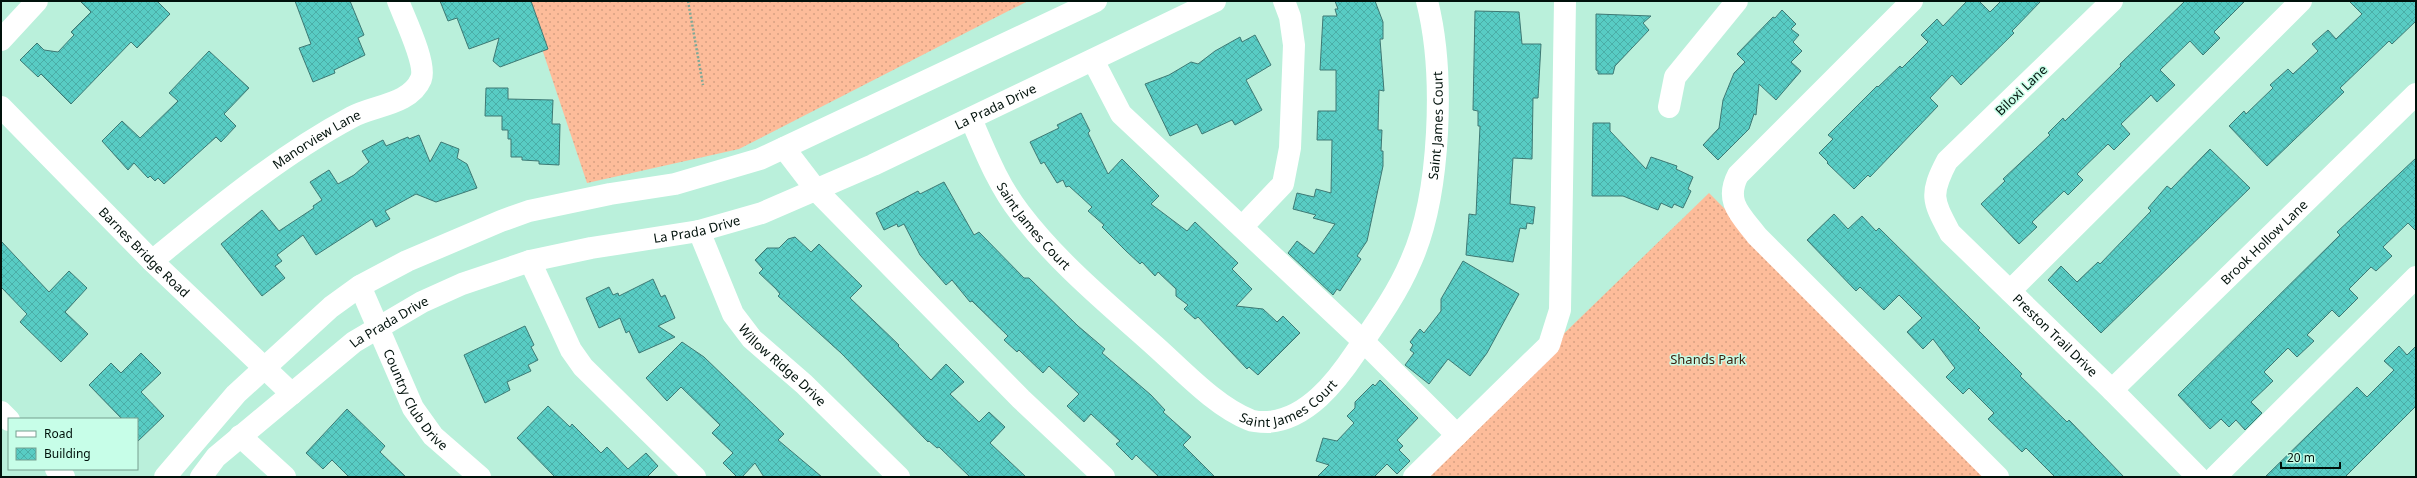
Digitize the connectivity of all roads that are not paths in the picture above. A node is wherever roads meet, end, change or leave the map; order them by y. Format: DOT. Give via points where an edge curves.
graph roads {
  1 [pos="38,1"];
  2 [pos="398,1"];
  3 [pos="1096,1"];
  4 [pos="1216,1"];
  5 [pos="1284,1"];
  6 [pos="1565,1"];
  7 [pos="1737,1"];
  8 [pos="1912,1"];
  9 [pos="2112,1"];
  10 [pos="2301,1"];
  11 [pos="1432,2"];
  12 [pos="1,40"];
  13 [pos="1093,60"];
  14 [pos="2416,94"];
  15 [pos="1,107"];
  16 [pos="1669,107"];
  17 [pos="971,119"];
  18 [pos="784,148"];
  19 [pos="1935,182"];
  20 [pos="817,191"];
  21 [pos="1242,227"];
  22 [pos="699,231"];
  23 [pos="152,261"];
  24 [pos="530,261"];
  25 [pos="2416,277"];
  26 [pos="360,286"];
  27 [pos="2010,291"];
  28 [pos="379,327"];
  29 [pos="1363,341"];
  30 [pos="264,367"];
  31 [pos="2112,390"];
  32 [pos="292,394"];
  33 [pos="1457,435"];
  34 [pos="240,436"];
  35 [pos="165,477"];
  36 [pos="201,477"];
  37 [pos="285,477"];
  38 [pos="480,477"];
  39 [pos="695,477"];
  40 [pos="899,477"];
  41 [pos="1104,477"];
  42 [pos="1414,477"];
  43 [pos="1998,477"];
  44 [pos="2198,477"];
  45 [pos="2215,477"];
  1 -- 12 [label="street"];
  2 -- 23 [label="street, Manorview Lane" via="419,54 422,77 412,94 352,116 252,180"];
  3 -- 18 [label="street"];
  4 -- 13 [label="street, La Prada Drive"];
  5 -- 21 [label="street" via="1290,18 1294,45 1290,148 1283,184"];
  6 -- 33 [label="street" via="1560,310 1549,345"];
  7 -- 16 [label="street" via="1676,77"];
  8 -- 43 [label="street" via="1738,175 1732,195 1736,209 1757,236"];
  9 -- 19 [label="street, Biloxi Lane" via="1947,161"];
  10 -- 27 [label="street"];
  11 -- 29 [label="street, Saint James Court" via="1437,113 1429,200 1422,234 1411,261 1393,298"];
  13 -- 17 [label="street, La Prada Drive"];
  13 -- 21 [label="street" via="1121,114"];
  14 -- 31 [label="street, Brook Hollow Lane"];
  15 -- 23 [label="street, Barnes Bridge Road"];
  17 -- 20 [label="street, La Prada Drive"];
  17 -- 29 [label="street, Saint James Court" via="1002,188 1036,234 1196,384 1251,421 1269,422 1308,406 1339,377"];
  18 -- 20 [label="street"];
  18 -- 26 [label="street" via="760,159 701,178 569,201 529,211 407,261"];
  19 -- 27 [label="street, Preston Trail Drive" via="1936,206 1950,233"];
  20 -- 22 [label="street, La Prada Drive" via="762,213"];
  20 -- 41 [label="street" via="1021,399"];
  21 -- 29 [label="street"];
  22 -- 24 [label="street, La Prada Drive"];
  22 -- 40 [label="street, Willow Ridge Drive" via="732,314 752,339 804,384"];
  23 -- 30 [label="street, Barnes Bridge Road"];
  24 -- 28 [label="street, La Prada Drive" via="462,284 422,302"];
  24 -- 39 [label="street" via="571,350 583,367"];
  25 -- 45 [label="street"];
  26 -- 28 [label="street, Country Club Drive"];
  26 -- 30 [label="street" via="331,307"];
  27 -- 31 [label="street, Preston Trail Drive"];
  28 -- 32 [label="street, La Prada Drive" via="354,342"];
  28 -- 38 [label="street, Country Club Drive" via="413,408 433,436"];
  29 -- 33 [label="street"];
  30 -- 32 [label="street, Barnes Bridge Road"];
  30 -- 35 [label="street" via="236,394"];
  31 -- 44 [label="street, Preston Trail Drive"];
  32 -- 34 [label="street, La Prada Drive"];
  33 -- 42 [label="street"];
  34 -- 36 [label="street, La Prada Drive" via="216,457"];
  34 -- 37 [label="street"];
}
